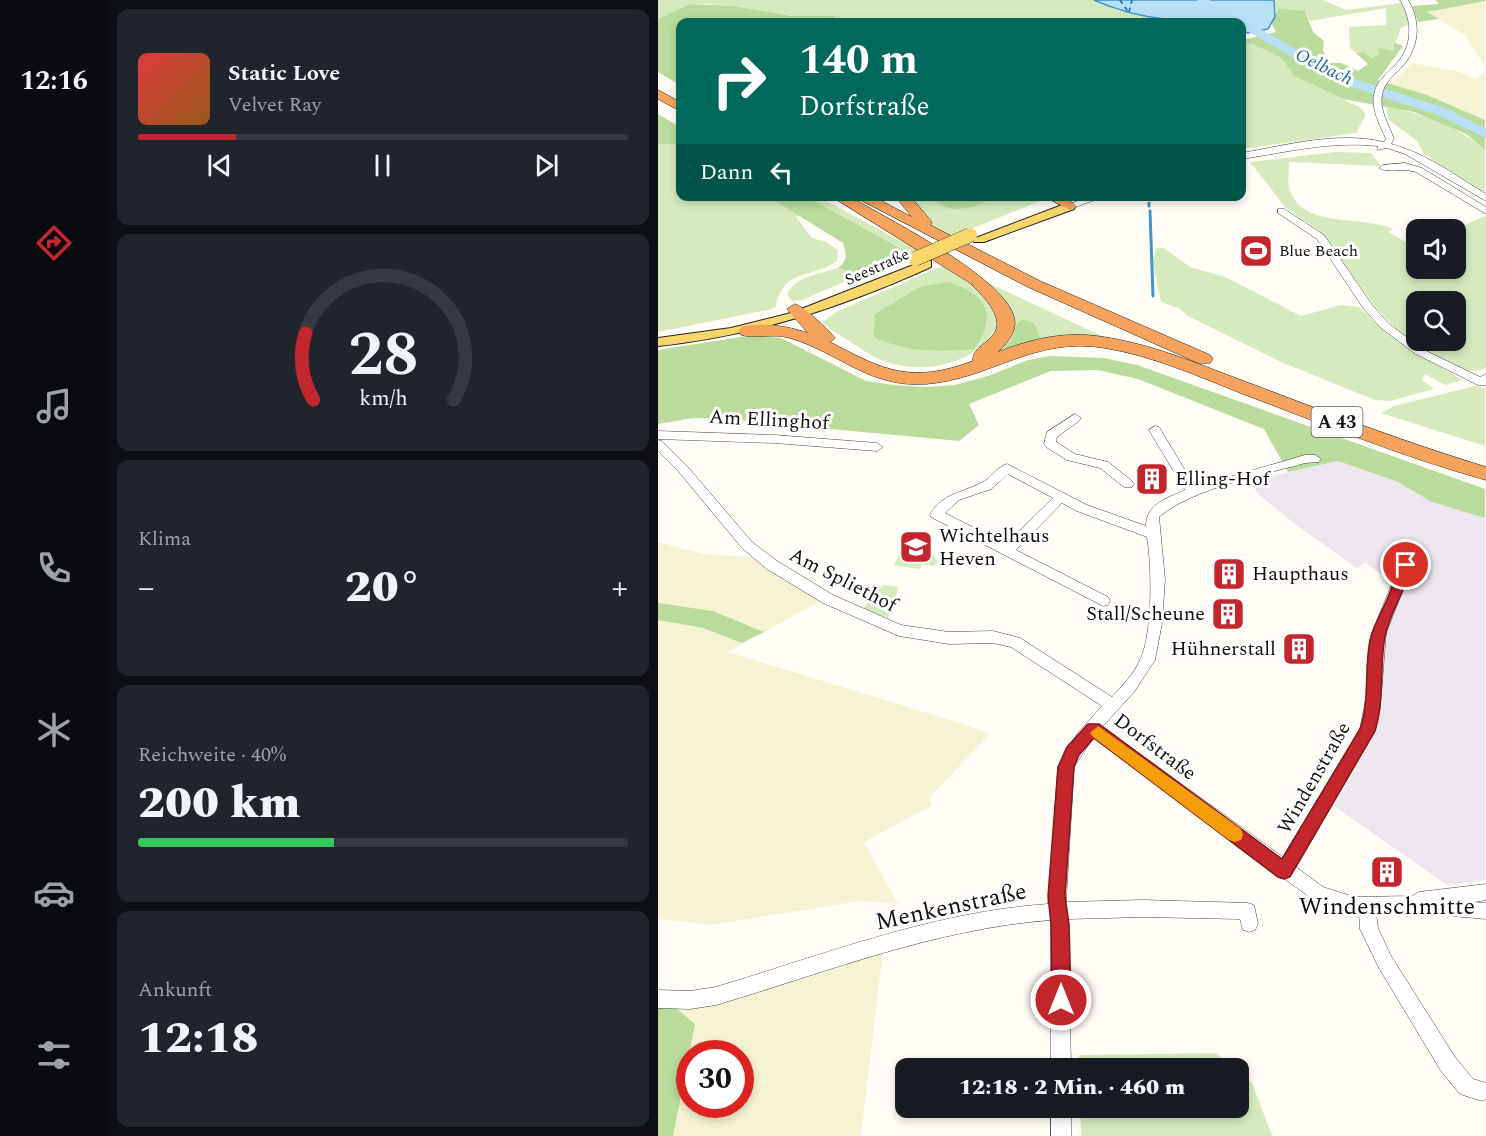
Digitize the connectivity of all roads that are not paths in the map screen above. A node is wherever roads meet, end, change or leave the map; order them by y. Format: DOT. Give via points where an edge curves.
graph roads {
  1 [pos="1404,0"];
  2 [pos="658,84"];
  3 [pos="658,94"];
  4 [pos="676,94"];
  5 [pos="676,105"];
  6 [pos="1380,145"];
  7 [pos="1246,155"];
  8 [pos="1246,160"];
  9 [pos="1383,168"];
  10 [pos="1486,198"];
  11 [pos="847,201"];
  12 [pos="870,201"];
  13 [pos="905,201"];
  14 [pos="1060,201"];
  15 [pos="1281,211"];
  16 [pos="1486,211"];
  17 [pos="879,220"];
  18 [pos="1003,269"];
  19 [pos="793,314"];
  20 [pos="747,331"];
  21 [pos="658,336"];
  22 [pos="807,338"];
  23 [pos="658,342"];
  24 [pos="1189,367"];
  25 [pos="1486,377"];
  26 [pos="1075,418"];
  27 [pos="1155,430"];
  28 [pos="658,435"];
  29 [pos="658,444"];
  30 [pos="877,447"];
  31 [pos="1315,459"];
  32 [pos="1486,462"];
  33 [pos="1486,474"];
  34 [pos="1128,484"];
  35 [pos="1192,492"];
  36 [pos="1061,496"];
  37 [pos="1151,533"];
  38 [pos="1007,551"];
  39 [pos="1406,565"];
  40 [pos="1103,601"];
  41 [pos="1114,706"];
  42 [pos="1093,729"];
  43 [pos="1284,871"];
  44 [pos="1486,892"];
  45 [pos="1406,903"];
  46 [pos="1367,906"];
  47 [pos="1058,910"];
  48 [pos="1486,911"];
  49 [pos="1249,924"];
  50 [pos="658,999"];
  51 [pos="1061,1058"];
  52 [pos="1482,1091"];
  53 [pos="1062,1118"];
  54 [pos="1061,1136"];
  1 -- 6 [label="street" via="1414,19 1412,39 1404,60 1380,88 1378,99 1390,139"];
  2 -- 4 [label="highway"];
  3 -- 5 [label="highway"];
  6 -- 7 [label="street" via="1345,141"];
  6 -- 8 [label="street" via="1336,147"];
  6 -- 10 [label="street" via="1431,166"];
  9 -- 16 [label="street" via="1405,166 1419,170"];
  11 -- 17 [label="highway, A 43"];
  12 -- 18 [label="highway, A 43"];
  13 -- 18 [label="highway" via="923,221"];
  14 -- 19 [label="main road, Seestraße" via="921,261 834,305"];
  15 -- 25 [label="street" via="1321,237 1368,307 1400,339 1482,382"];
  17 -- 19 [label="highway" via="996,295 1007,314 1006,333 1000,343 974,362 958,368 903,372 855,355"];
  17 -- 24 [label="highway, A 43"];
  18 -- 32 [label="highway, A 43" via="1220,365"];
  19 -- 20 [label="main road, Seestraße"];
  19 -- 21 [label="main road, Seestraße"];
  19 -- 22 [label="highway"];
  20 -- 22 [label="highway" via="785,331"];
  20 -- 23 [label="main road, Seestraße"];
  22 -- 24 [label="highway" via="873,372 910,379 956,375 1018,350 1068,340 1115,345"];
  24 -- 33 [label="highway, A 43"];
  26 -- 34 [label="street" via="1051,435 1050,444 1071,457 1104,465"];
  27 -- 35 [label="street"];
  28 -- 30 [label="street, Am Ellinghof"];
  29 -- 41 [label="street, Am Spliethof" via="747,545 828,599 899,630 1015,642"];
  31 -- 35 [label="street"];
  35 -- 37 [label="street" via="1168,502 1153,515"];
  36 -- 37 [label="street"];
  36 -- 38 [label="street"];
  36 -- 38 [label="street" via="1007,468 987,486 955,497 936,514"];
  37 -- 41 [label="street, Dorfstraße" via="1157,564 1150,650 1142,671"];
  38 -- 40 [label="street"];
  39 -- 43 [label="street, Windenstraße" via="1377,642 1373,712 1367,731"];
  41 -- 42 [label="street, Dorfstraße"];
  42 -- 43 [label="street, Dorfstraße"];
  42 -- 47 [label="street" via="1072,751 1066,767"];
  43 -- 46 [label="street, Dorfstraße" via="1318,893"];
  44 -- 45 [label="street, Dorfstraße"];
  45 -- 46 [label="street, Dorfstraße"];
  45 -- 48 [label="street, Dorfstraße"];
  46 -- 52 [label="street" via="1369,929 1385,962 1448,1064 1467,1087"];
  47 -- 49 [label="street, Menkenstraße" via="1132,907 1248,911"];
  47 -- 50 [label="street, Menkenstraße" via="928,931 716,996"];
  47 -- 51 [label="street"];
  53 -- 54 [label="street"];
}
